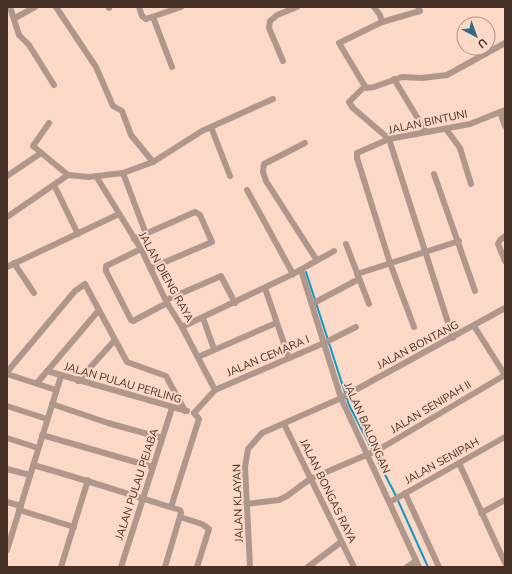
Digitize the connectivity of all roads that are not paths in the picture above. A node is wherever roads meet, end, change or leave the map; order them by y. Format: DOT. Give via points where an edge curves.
graph roads {
  1 [pos="10,7"];
  2 [pos="35,7"];
  3 [pos="56,7"];
  4 [pos="139,7"];
  5 [pos="180,7"];
  6 [pos="297,7"];
  7 [pos="374,7"];
  8 [pos="418,7"];
  9 [pos="153,17"];
  10 [pos="15,18"];
  11 [pos="382,22"];
  12 [pos="505,42"];
  13 [pos="283,61"];
  14 [pos="172,67"];
  15 [pos="394,79"];
  16 [pos="54,85"];
  17 [pos="368,87"];
  18 [pos="272,100"];
  19 [pos="503,111"];
  20 [pos="49,123"];
  21 [pos="505,126"];
  22 [pos="211,127"];
  23 [pos="446,129"];
  24 [pos="426,132"];
  25 [pos="389,139"];
  26 [pos="305,143"];
  27 [pos="41,153"];
  28 [pos="154,162"];
  29 [pos="123,174"];
  30 [pos="434,174"];
  31 [pos="68,175"];
  32 [pos="7,176"];
  33 [pos="96,176"];
  34 [pos="230,176"];
  35 [pos="471,184"];
  36 [pos="54,185"];
  37 [pos="247,190"];
  38 [pos="119,214"];
  39 [pos="7,217"];
  40 [pos="78,234"];
  41 [pos="146,234"];
  42 [pos="505,236"];
  43 [pos="134,239"];
  44 [pos="458,241"];
  45 [pos="346,244"];
  46 [pos="141,249"];
  47 [pos="334,251"];
  48 [pos="426,252"];
  49 [pos="316,260"];
  50 [pos="505,261"];
  51 [pos="14,263"];
  52 [pos="390,263"];
  53 [pos="7,266"];
  54 [pos="151,268"];
  55 [pos="301,270"];
  56 [pos="293,274"];
  57 [pos="358,277"];
  58 [pos="265,288"];
  59 [pos="475,291"];
  60 [pos="34,293"];
  61 [pos="166,301"];
  62 [pos="235,303"];
  63 [pos="314,303"];
  64 [pos="369,304"];
  65 [pos="505,308"];
  66 [pos="99,310"];
  67 [pos="203,318"];
  68 [pos="276,323"];
  69 [pos="474,326"];
  70 [pos="182,327"];
  71 [pos="356,327"];
  72 [pos="414,327"];
  73 [pos="453,338"];
  74 [pos="114,340"];
  75 [pos="327,342"];
  76 [pos="214,348"];
  77 [pos="198,357"];
  78 [pos="289,358"];
  79 [pos="47,372"];
  80 [pos="7,373"];
  81 [pos="505,375"];
  82 [pos="61,376"];
  83 [pos="78,381"];
  84 [pos="37,383"];
  85 [pos="56,390"];
  86 [pos="215,390"];
  87 [pos="344,396"];
  88 [pos="52,404"];
  89 [pos="7,406"];
  90 [pos="172,408"];
  91 [pos="185,411"];
  92 [pos="194,413"];
  93 [pos="47,419"];
  94 [pos="284,424"];
  95 [pos="42,435"];
  96 [pos="7,438"];
  97 [pos="162,438"];
  98 [pos="505,438"];
  99 [pos="38,448"];
  100 [pos="369,454"];
  101 [pos="459,463"];
  102 [pos="33,465"];
  103 [pos="153,467"];
  104 [pos="7,468"];
  105 [pos="30,475"];
  106 [pos="310,479"];
  107 [pos="88,480"];
  108 [pos="404,494"];
  109 [pos="142,499"];
  110 [pos="505,500"];
  111 [pos="392,501"];
  112 [pos="7,502"];
  113 [pos="246,504"];
  114 [pos="171,507"];
  115 [pos="20,508"];
  116 [pos="481,513"];
  117 [pos="180,517"];
  118 [pos="74,527"];
  119 [pos="9,534"];
  120 [pos="342,542"];
  121 [pos="7,550"];
  122 [pos="505,563"];
  123 [pos="418,564"];
  124 [pos="61,567"];
  125 [pos="121,567"];
  126 [pos="165,567"];
  127 [pos="197,567"];
  128 [pos="250,567"];
  129 [pos="308,567"];
  130 [pos="354,567"];
  131 [pos="407,567"];
  132 [pos="439,567"];
  1 -- 10 [label="street"];
  2 -- 10 [label="street"];
  3 -- 28 [label="street" via="96,67 113,106 122,111 131,135"];
  4 -- 9 [label="street" via="144,18"];
  5 -- 9 [label="street"];
  6 -- 13 [label="street" via="277,15 270,21 269,28"];
  7 -- 11 [label="street"];
  8 -- 11 [label="street" via="420,11"];
  9 -- 14 [label="street"];
  10 -- 16 [label="street" via="19,35 30,47"];
  11 -- 17 [label="street" via="339,43"];
  12 -- 15 [label="street" via="447,75"];
  15 -- 17 [label="street"];
  15 -- 24 [label="street"];
  17 -- 25 [label="street" via="349,101 350,104"];
  18 -- 22 [label="street"];
  19 -- 21 [label="street"];
  19 -- 23 [label="street, JALAN BINTUNI" via="470,124"];
  20 -- 27 [label="street" via="33,146"];
  22 -- 28 [label="street"];
  22 -- 34 [label="street"];
  23 -- 24 [label="street, JALAN BINTUNI"];
  23 -- 35 [label="street" via="460,148"];
  24 -- 25 [label="street, JALAN BINTUNI"];
  25 -- 48 [label="street"];
  25 -- 52 [label="street, JALAN BINTUNI" via="356,155"];
  26 -- 49 [label="street" via="264,164 263,172 266,181"];
  27 -- 31 [label="street"];
  27 -- 32 [label="street"];
  28 -- 29 [label="street"];
  29 -- 33 [label="street"];
  29 -- 41 [label="street"];
  30 -- 44 [label="street"];
  31 -- 33 [label="street"];
  31 -- 36 [label="street"];
  33 -- 38 [label="street, JALAN DIENG RAYA"];
  36 -- 39 [label="street"];
  36 -- 40 [label="street"];
  37 -- 56 [label="street"];
  38 -- 40 [label="street"];
  38 -- 43 [label="street, JALAN DIENG RAYA"];
  40 -- 51 [label="street"];
  41 -- 43 [label="street"];
  41 -- 54 [label="street" via="195,212 200,215 211,241"];
  42 -- 50 [label="street" via="498,244"];
  43 -- 46 [label="street, JALAN DIENG RAYA"];
  44 -- 48 [label="street"];
  44 -- 59 [label="street"];
  45 -- 57 [label="street"];
  46 -- 54 [label="street, JALAN DIENG RAYA"];
  46 -- 61 [label="street" via="106,266 106,271 133,321"];
  47 -- 49 [label="street"];
  48 -- 52 [label="street"];
  48 -- 73 [label="street"];
  49 -- 55 [label="street"];
  51 -- 53 [label="street"];
  51 -- 60 [label="street"];
  52 -- 57 [label="street"];
  52 -- 72 [label="street"];
  54 -- 61 [label="street, JALAN DIENG RAYA"];
  55 -- 56 [label="street"];
  55 -- 63 [label="street, JALAN BALONGAN"];
  56 -- 58 [label="street"];
  57 -- 63 [label="street"];
  57 -- 64 [label="street"];
  58 -- 62 [label="street"];
  58 -- 68 [label="street"];
  61 -- 62 [label="street" via="221,276"];
  61 -- 70 [label="street, JALAN DIENG RAYA"];
  62 -- 67 [label="street"];
  63 -- 75 [label="street, JALAN BALONGAN"];
  65 -- 69 [label="street, JALAN BONTANG"];
  66 -- 74 [label="street"];
  66 -- 79 [label="street"];
  66 -- 80 [label="street" via="85,284 75,291"];
  67 -- 70 [label="street"];
  67 -- 76 [label="street"];
  68 -- 76 [label="street"];
  68 -- 78 [label="street"];
  69 -- 73 [label="street, JALAN BONTANG"];
  69 -- 81 [label="street"];
  70 -- 77 [label="street, JALAN DIENG RAYA"];
  71 -- 75 [label="street, JALAN CEMARA I"];
  73 -- 87 [label="street, JALAN BONTANG"];
  74 -- 83 [label="street"];
  74 -- 91 [label="street" via="131,365 166,376"];
  75 -- 78 [label="street, JALAN CEMARA I"];
  75 -- 87 [label="street, JALAN BALONGAN"];
  76 -- 77 [label="street"];
  77 -- 86 [label="street, JALAN DIENG RAYA"];
  78 -- 86 [label="street, JALAN CEMARA I"];
  79 -- 82 [label="street, JALAN PULAU PERLING"];
  79 -- 84 [label="street"];
  80 -- 84 [label="street"];
  81 -- 100 [label="street, JALAN SENIPAH II"];
  82 -- 83 [label="street, JALAN PULAU PERLING"];
  82 -- 85 [label="street"];
  83 -- 90 [label="street, JALAN PULAU PERLING"];
  84 -- 85 [label="street"];
  85 -- 88 [label="street"];
  86 -- 92 [label="street, JALAN CEMARA I"];
  87 -- 94 [label="street, JALAN KLAYAN"];
  87 -- 100 [label="street, JALAN BALONGAN"];
  88 -- 93 [label="street"];
  88 -- 97 [label="street"];
  89 -- 93 [label="street"];
  90 -- 91 [label="street, JALAN PULAU PERLING"];
  90 -- 97 [label="street, JALAN PULAU PEJABA"];
  91 -- 92 [label="street, JALAN PULAU PERLING"];
  92 -- 114 [label="street" via="199,420"];
  93 -- 95 [label="street"];
  94 -- 106 [label="street, JALAN BONGAS RAYA"];
  94 -- 113 [label="street, JALAN KLAYAN" via="262,433 248,449 245,467"];
  95 -- 99 [label="street"];
  95 -- 103 [label="street"];
  96 -- 99 [label="street"];
  97 -- 103 [label="street, JALAN PULAU PEJABA"];
  98 -- 101 [label="street, JALAN SENIPAH"];
  99 -- 102 [label="street"];
  100 -- 106 [label="street, JALAN SENIPAH II"];
  100 -- 111 [label="street, JALAN BALONGAN"];
  101 -- 108 [label="street, JALAN SENIPAH"];
  101 -- 116 [label="street"];
  102 -- 105 [label="street"];
  102 -- 107 [label="street"];
  103 -- 109 [label="street, JALAN PULAU PEJABA"];
  104 -- 105 [label="street"];
  105 -- 115 [label="street"];
  106 -- 113 [label="street, JALAN SENIPAH II" via="279,500"];
  106 -- 120 [label="street, JALAN BONGAS RAYA"];
  107 -- 109 [label="street"];
  107 -- 118 [label="street"];
  108 -- 111 [label="street, JALAN SENIPAH"];
  108 -- 132 [label="street"];
  109 -- 114 [label="street"];
  109 -- 125 [label="street, JALAN PULAU PEJABA"];
  110 -- 116 [label="street"];
  111 -- 123 [label="street, JALAN BALONGAN"];
  112 -- 115 [label="street"];
  113 -- 128 [label="street, JALAN KLAYAN"];
  114 -- 117 [label="street" via="180,510"];
  115 -- 118 [label="street"];
  115 -- 119 [label="street"];
  116 -- 122 [label="street"];
  117 -- 126 [label="street"];
  117 -- 127 [label="street" via="202,524 208,529"];
  118 -- 124 [label="street"];
  119 -- 121 [label="street"];
  120 -- 129 [label="street"];
  120 -- 130 [label="street, JALAN BONGAS RAYA"];
  123 -- 131 [label="street"];
}
